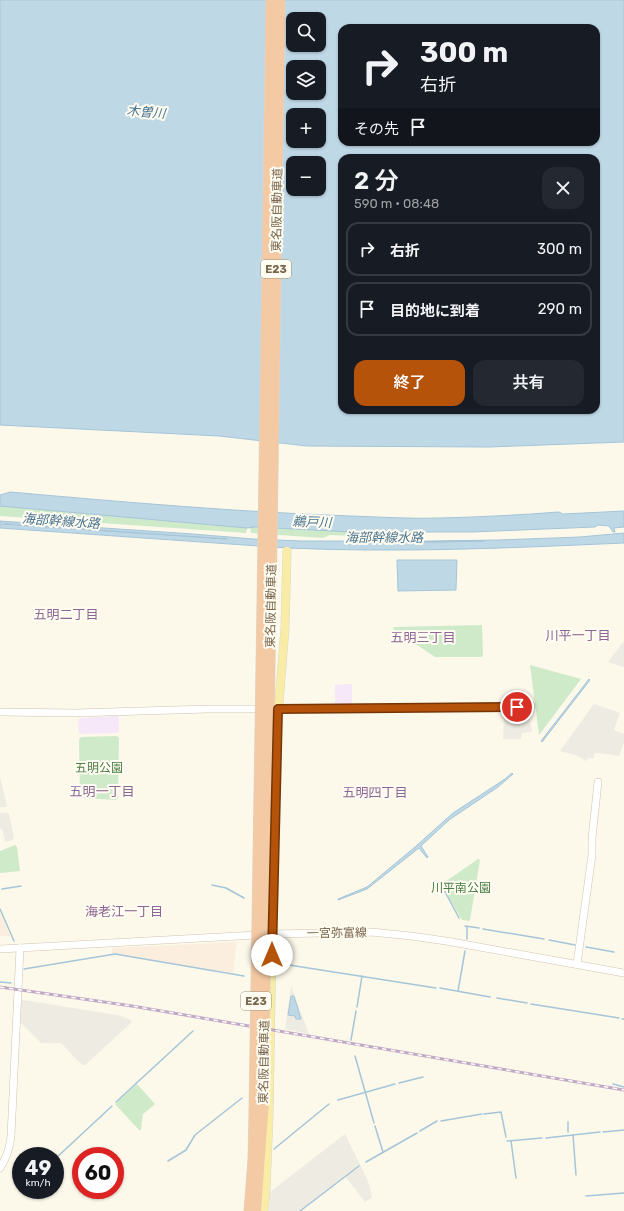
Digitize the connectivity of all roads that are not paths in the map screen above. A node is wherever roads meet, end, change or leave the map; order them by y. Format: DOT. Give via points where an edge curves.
graph roads {
  1 [pos="271,0"];
  2 [pos="280,0"];
  3 [pos="287,551"];
  4 [pos="531,706"];
  5 [pos="278,709"];
  6 [pos="0,712"];
  7 [pos="598,782"];
  8 [pos="272,934"];
  9 [pos="20,948"];
  10 [pos="0,949"];
  11 [pos="577,964"];
  12 [pos="624,973"];
  13 [pos="0,1168"];
  14 [pos="248,1211"];
  15 [pos="256,1211"];
  16 [pos="264,1211"];
  1 -- 14 [label="highway, 東名阪自動車道 / E23, bridge" via="253,1159"];
  2 -- 15 [label="highway, 東名阪自動車道 / E23, bridge" via="263,1113"];
  3 -- 5 [label="main road" via="285,628"];
  4 -- 5 [label="street"];
  5 -- 6 [label="street"];
  5 -- 8 [label="main road"];
  7 -- 11 [label="street" via="592,855"];
  8 -- 9 [label="street, 一宮弥富線"];
  8 -- 11 [label="street, 一宮弥富線" via="371,932 446,941"];
  8 -- 16 [label="main road" via="269,1109"];
  9 -- 10 [label="street, 一宮弥富線"];
  9 -- 13 [label="street" via="10,1148"];
  11 -- 12 [label="street, 一宮弥富線"];
}
